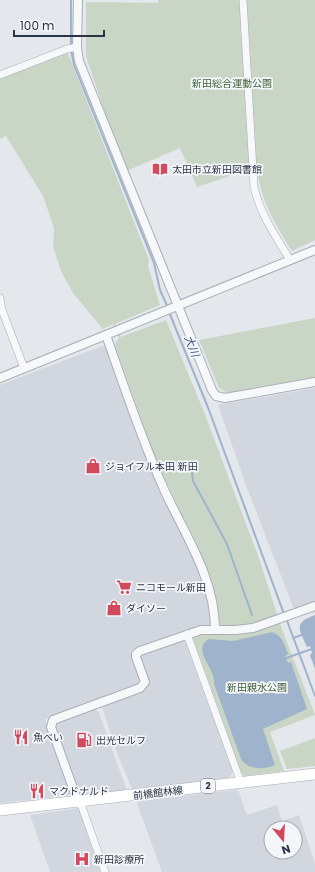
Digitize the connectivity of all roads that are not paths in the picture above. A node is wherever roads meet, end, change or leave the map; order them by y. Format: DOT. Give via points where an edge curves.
graph roads {
  1 [pos="78,0"];
  2 [pos="243,0"];
  3 [pos="77,47"];
  4 [pos="0,75"];
  5 [pos="315,250"];
  6 [pos="290,260"];
  7 [pos="0,298"];
  8 [pos="175,307"];
  9 [pos="106,335"];
  10 [pos="24,368"];
  11 [pos="0,378"];
  12 [pos="315,382"];
  13 [pos="315,606"];
  14 [pos="215,629"];
  15 [pos="187,634"];
  16 [pos="315,774"];
  17 [pos="240,783"];
  18 [pos="78,802"];
  19 [pos="0,810"];
  20 [pos="105,872"];
  1 -- 3 [label="street"];
  2 -- 6 [label="street" via="254,187 267,221"];
  3 -- 4 [label="street"];
  3 -- 8 [label="street" via="86,80"];
  5 -- 6 [label="street"];
  6 -- 8 [label="street"];
  7 -- 10 [label="street"];
  8 -- 9 [label="street"];
  8 -- 12 [label="street" via="216,396 225,398"];
  9 -- 10 [label="street"];
  9 -- 14 [label="street" via="163,486 203,570 212,602"];
  10 -- 11 [label="street"];
  13 -- 14 [label="street" via="248,629"];
  14 -- 15 [label="street"];
  15 -- 17 [label="street"];
  15 -- 18 [label="street" via="136,654 144,682 140,688 51,722"];
  16 -- 17 [label="main road, 前橋館林線 / 2"];
  17 -- 18 [label="main road, 前橋館林線 / 2"];
  18 -- 19 [label="main road, 前橋館林線 / 2"];
  18 -- 20 [label="street"];
}
